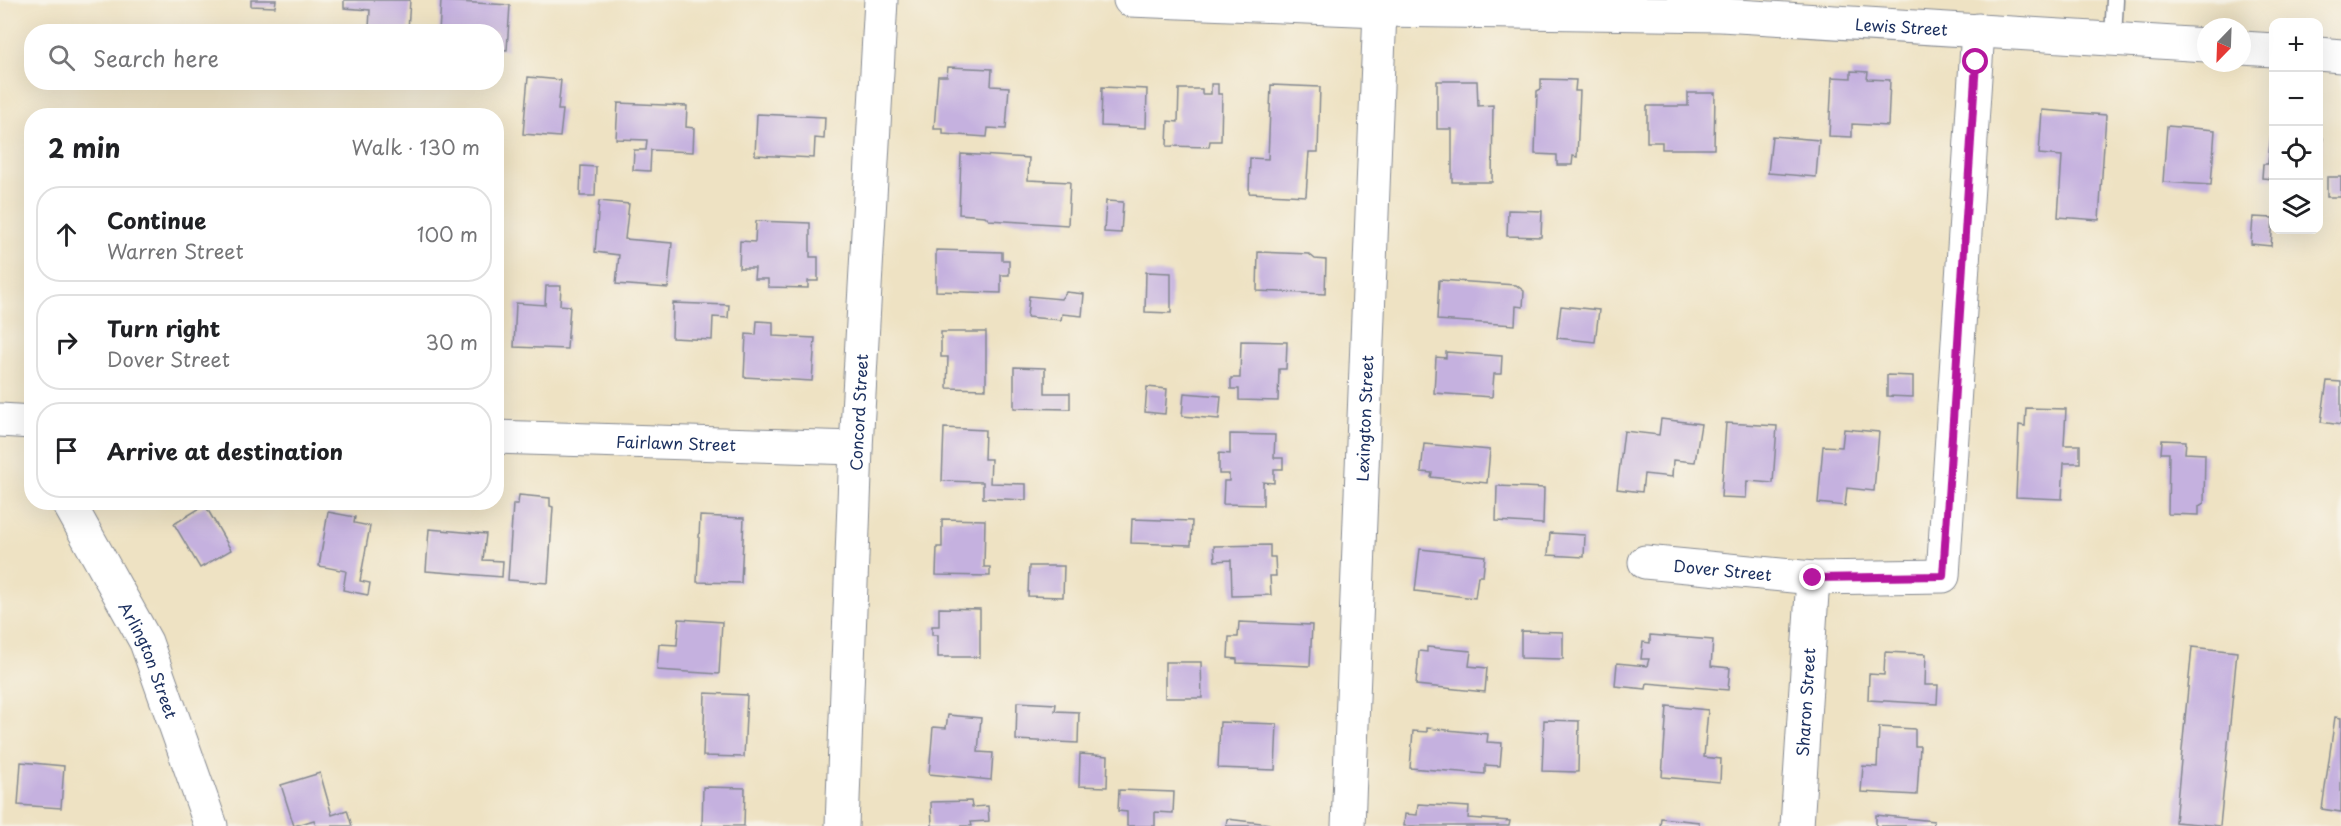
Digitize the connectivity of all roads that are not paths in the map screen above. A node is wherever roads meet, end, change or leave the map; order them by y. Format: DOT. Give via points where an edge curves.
graph roads {
  1 [pos="881,0"];
  2 [pos="1130,0"];
  3 [pos="2115,0"];
  4 [pos="1380,9"];
  5 [pos="1782,9"];
  6 [pos="1978,30"];
  7 [pos="2113,38"];
  8 [pos="2197,44"];
  9 [pos="2251,49"];
  10 [pos="2269,50"];
  11 [pos="2323,54"];
  12 [pos="2341,56"];
  13 [pos="504,437"];
  14 [pos="856,448"];
  15 [pos="72,510"];
  16 [pos="1645,562"];
  17 [pos="1813,578"];
  18 [pos="211,826"];
  19 [pos="842,826"];
  20 [pos="1348,826"];
  21 [pos="1797,826"];
  1 -- 14 [label="street, Concord Street"];
  2 -- 4 [label="street, Lewis Street"];
  3 -- 7 [label="lane"];
  4 -- 5 [label="street, Lewis Street" via="1721,15"];
  4 -- 20 [label="street, Lexington Street"];
  5 -- 6 [label="street, Lewis Street"];
  6 -- 7 [label="street, Lewis Street"];
  6 -- 17 [label="street, Dover Street" via="1943,576"];
  7 -- 8 [label="street, Lewis Street"];
  9 -- 10 [label="street"];
  11 -- 12 [label="street"];
  13 -- 14 [label="street, Fairlawn Street"];
  14 -- 19 [label="street, Concord Street"];
  15 -- 18 [label="street, Arlington Street" via="146,642"];
  16 -- 17 [label="street, Dover Street"];
  17 -- 21 [label="street, Sharon Street"];
}
